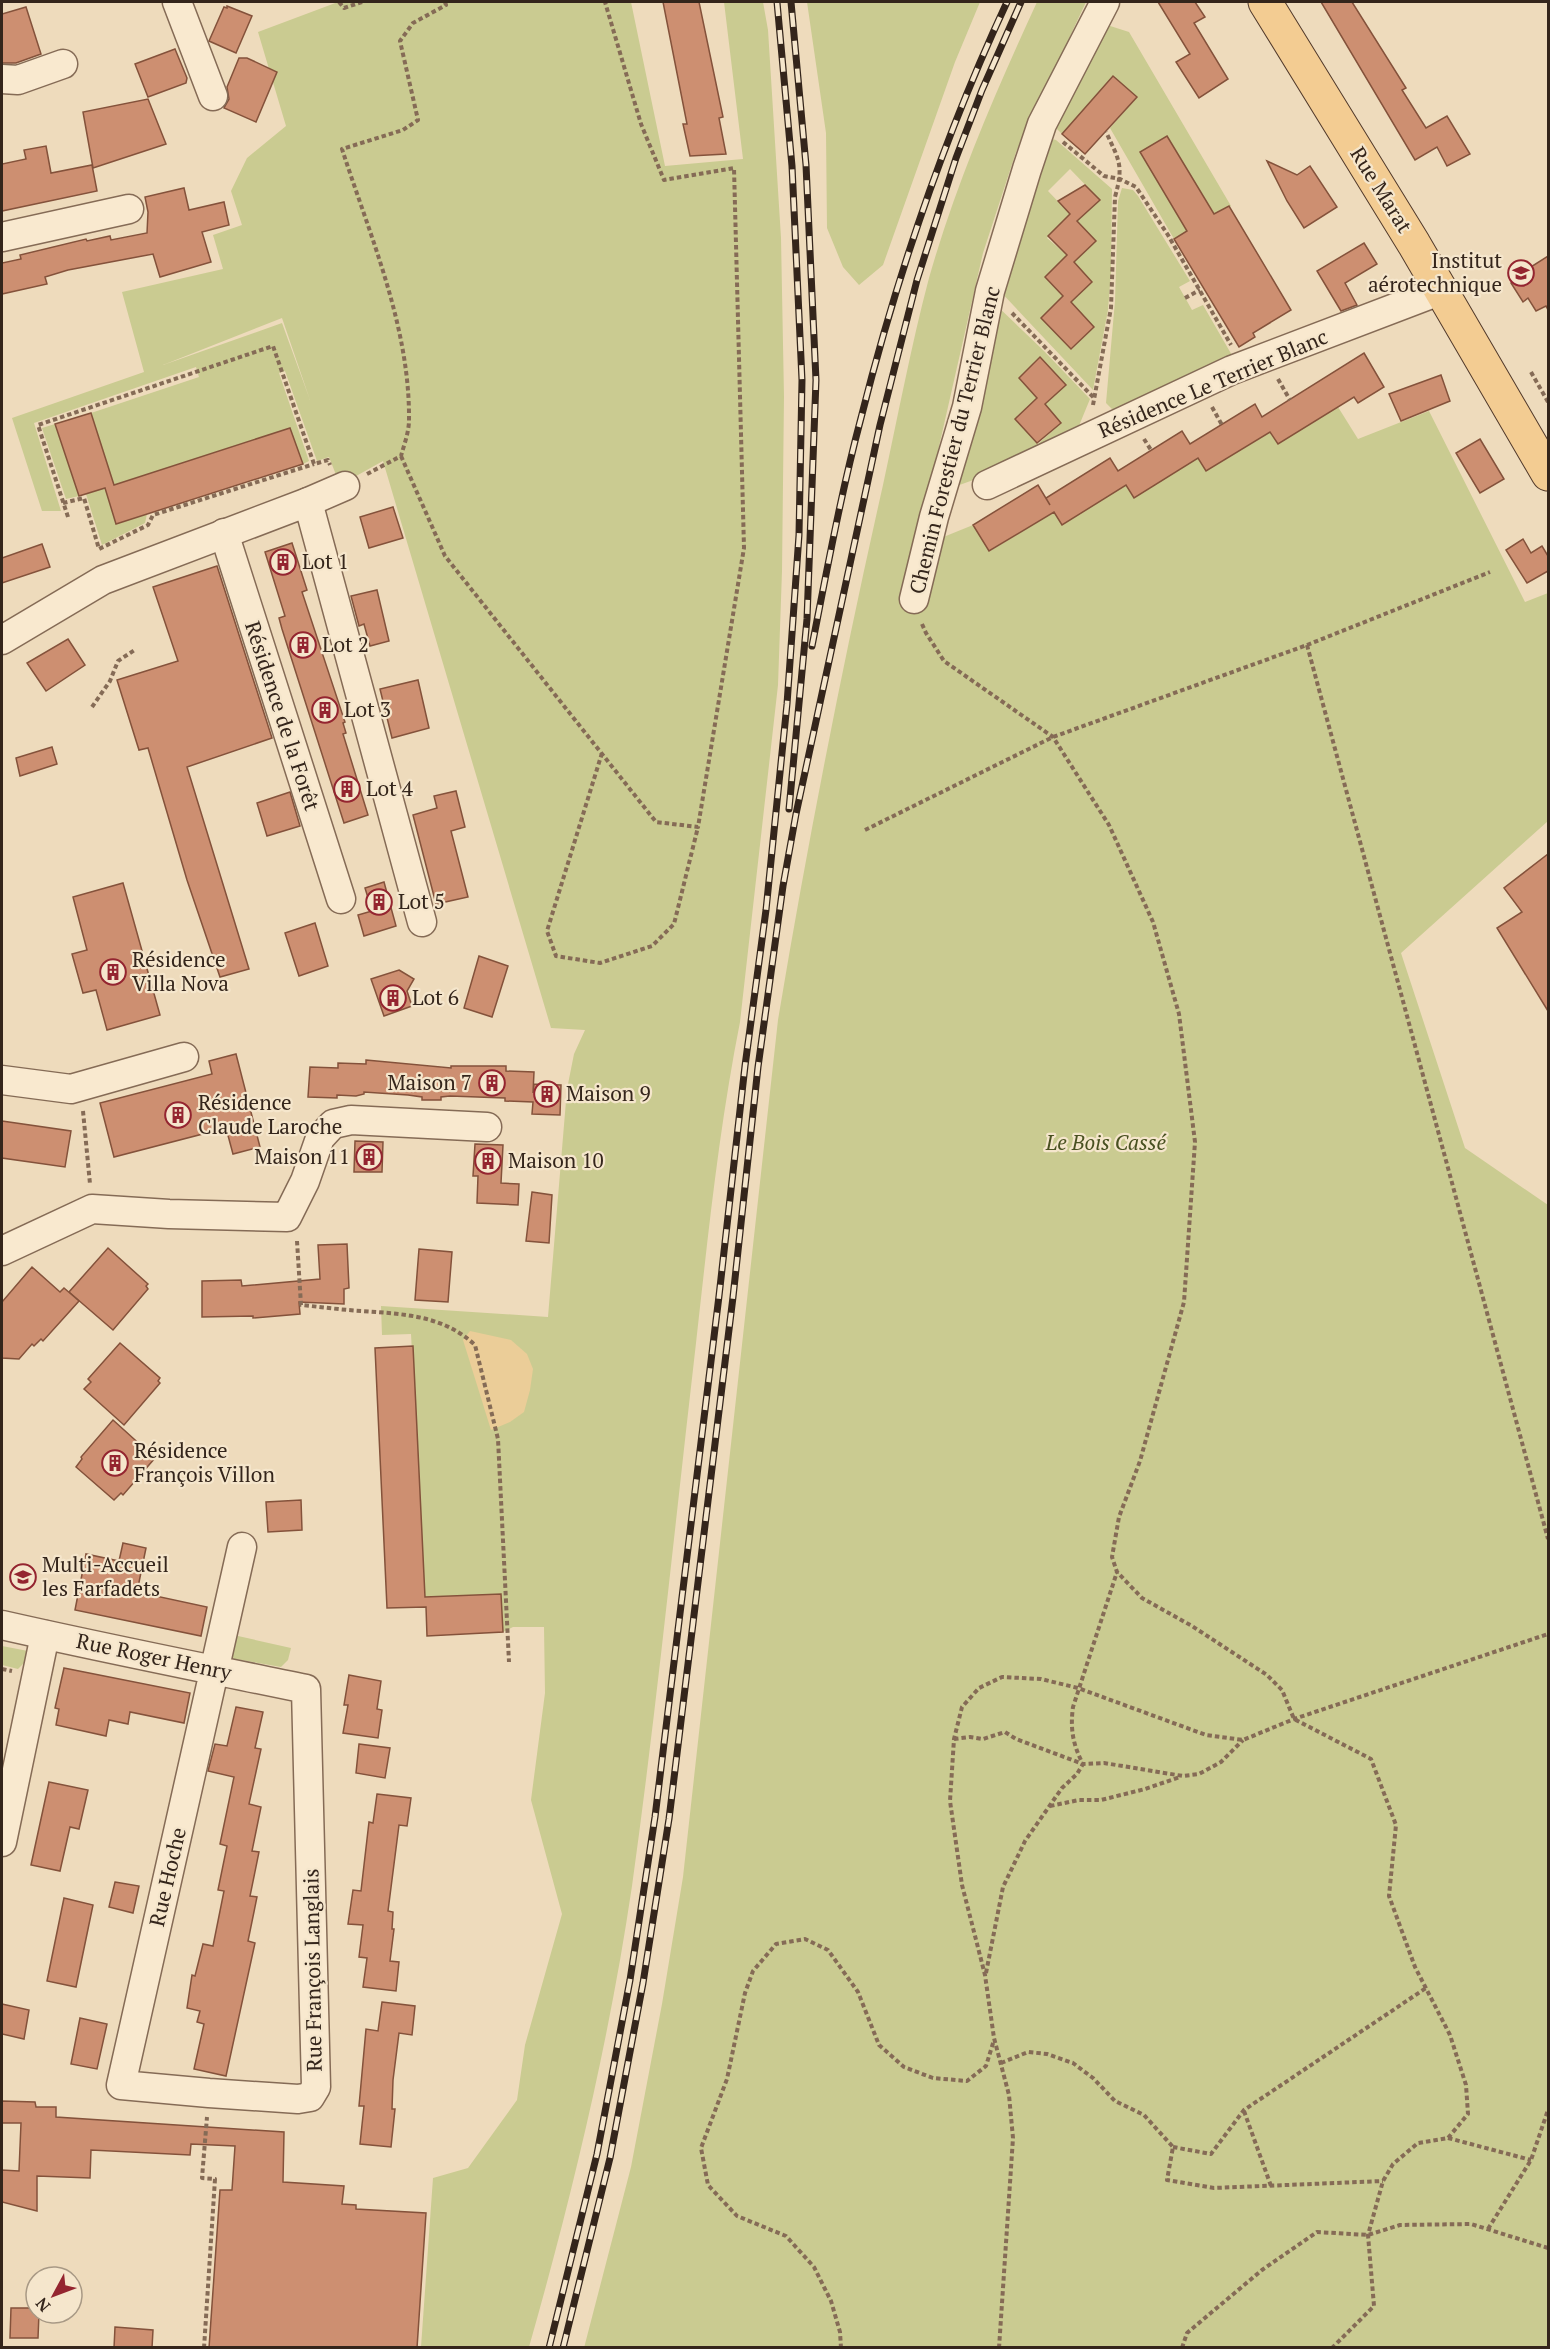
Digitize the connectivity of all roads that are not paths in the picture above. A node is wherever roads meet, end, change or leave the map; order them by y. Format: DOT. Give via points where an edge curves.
graph roads {
  1 [pos="177,2"];
  2 [pos="1105,2"];
  3 [pos="1265,2"];
  4 [pos="1286,2"];
  5 [pos="63,64"];
  6 [pos="2,79"];
  7 [pos="213,96"];
  8 [pos="129,209"];
  9 [pos="2,237"];
  10 [pos="1442,290"];
  11 [pos="1548,432"];
  12 [pos="1548,474"];
  13 [pos="987,485"];
  14 [pos="342,487"];
  15 [pos="308,502"];
  16 [pos="224,533"];
  17 [pos="914,599"];
  18 [pos="2,640"];
  19 [pos="341,899"];
  20 [pos="422,922"];
  21 [pos="184,1057"];
  22 [pos="2,1080"];
  23 [pos="487,1127"];
  24 [pos="2,1251"];
  25 [pos="242,1547"];
  26 [pos="2,1625"];
  27 [pos="45,1635"];
  28 [pos="215,1670"];
  29 [pos="306,1689"];
  30 [pos="2,1842"];
  31 [pos="122,2085"];
  1 -- 7 [label="street"];
  2 -- 17 [label="street, Chemin Forestier du Terrier Blanc" via="1042,124 990,291 967,407"];
  3 -- 10 [label="main road, Rue Marat"];
  4 -- 11 [label="main road, Rue Marat" via="1431,243 1445,255"];
  5 -- 6 [label="street" via="18,80"];
  8 -- 9 [label="street"];
  10 -- 12 [label="main road, Rue Marat"];
  10 -- 13 [label="street, Résidence Le Terrier Blanc" via="1243,366"];
  14 -- 15 [label="street"];
  15 -- 16 [label="street"];
  15 -- 20 [label="street"];
  16 -- 18 [label="street" via="103,580"];
  16 -- 19 [label="street, Résidence de la Forêt"];
  21 -- 22 [label="street" via="71,1089"];
  23 -- 24 [label="street" via="351,1120 333,1124 320,1138 287,1217 92,1209"];
  25 -- 28 [label="street, Rue Hoche"];
  26 -- 27 [label="street, Rue Roger Henry"];
  27 -- 28 [label="street, Rue Roger Henry"];
  27 -- 30 [label="street"];
  28 -- 29 [label="street, Rue Roger Henry"];
  28 -- 31 [label="street, Rue Hoche"];
  29 -- 31 [label="street, Rue François Langlais" via="316,2087 310,2097 298,2099"];
}
